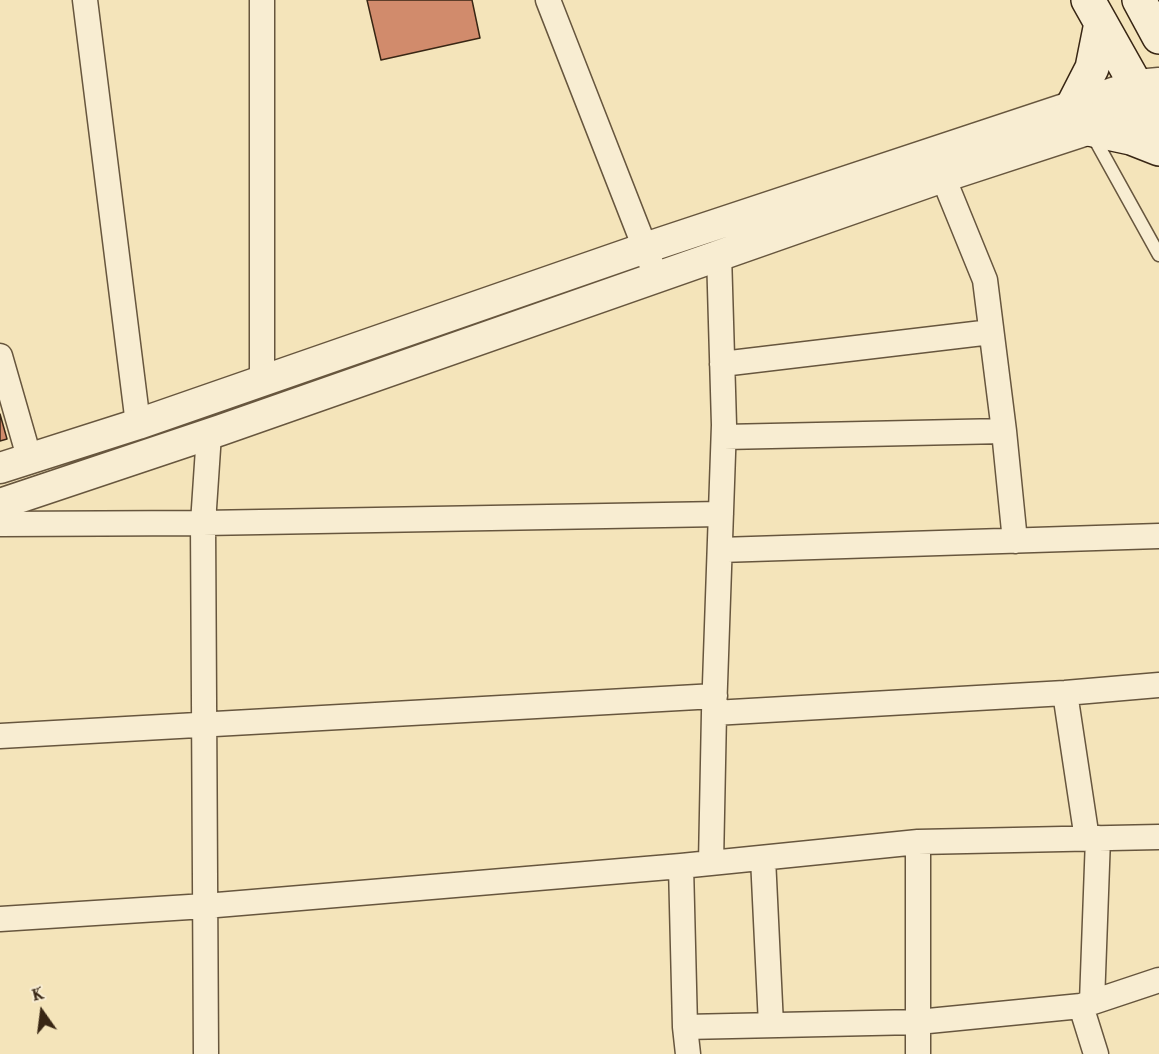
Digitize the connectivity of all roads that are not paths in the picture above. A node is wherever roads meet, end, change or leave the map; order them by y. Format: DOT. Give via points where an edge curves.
graph roads {
  1 [pos="85,0"];
  2 [pos="262,0"];
  3 [pos="548,0"];
  4 [pos="1139,0"];
  5 [pos="1095,11"];
  6 [pos="1159,37"];
  7 [pos="1152,103"];
  8 [pos="1080,118"];
  9 [pos="1159,149"];
  10 [pos="943,177"];
  11 [pos="645,248"];
  12 [pos="718,254"];
  13 [pos="1159,255"];
  14 [pos="656,276"];
  15 [pos="991,333"];
  16 [pos="0,356"];
  17 [pos="722,364"];
  18 [pos="262,380"];
  19 [pos="138,424"];
  20 [pos="1004,431"];
  21 [pos="209,434"];
  22 [pos="724,437"];
  23 [pos="29,458"];
  24 [pos="0,468"];
  25 [pos="0,504"];
  26 [pos="721,514"];
  27 [pos="203,523"];
  28 [pos="0,524"];
  29 [pos="1159,536"];
  30 [pos="1015,541"];
  31 [pos="720,550"];
  32 [pos="1159,685"];
  33 [pos="1065,693"];
  34 [pos="714,704"];
  35 [pos="205,724"];
  36 [pos="0,736"];
  37 [pos="1159,837"];
  38 [pos="1092,838"];
  39 [pos="918,842"];
  40 [pos="763,858"];
  41 [pos="711,863"];
  42 [pos="681,866"];
  43 [pos="205,906"];
  44 [pos="0,919"];
  45 [pos="1159,980"];
  46 [pos="1087,1004"];
  47 [pos="918,1022"];
  48 [pos="771,1025"];
  49 [pos="686,1027"];
  50 [pos="206,1054"];
  51 [pos="688,1054"];
  52 [pos="918,1054"];
  53 [pos="1096,1054"];
  1 -- 19 [label="street"];
  2 -- 18 [label="street"];
  3 -- 11 [label="street"];
  4 -- 6 [label="main road"];
  5 -- 7 [label="main road"];
  5 -- 8 [label="main road" via="1092,68"];
  7 -- 8 [label="street"];
  8 -- 9 [label="main road"];
  8 -- 10 [label="street"];
  8 -- 11 [label="street"];
  8 -- 13 [label="lane"];
  10 -- 12 [label="street"];
  10 -- 15 [label="street" via="985,280"];
  11 -- 14 [label="street"];
  11 -- 18 [label="street"];
  12 -- 14 [label="street"];
  12 -- 17 [label="street"];
  14 -- 21 [label="street"];
  15 -- 17 [label="street"];
  15 -- 20 [label="street"];
  16 -- 23 [label="street"];
  17 -- 22 [label="street"];
  18 -- 19 [label="street"];
  19 -- 23 [label="street"];
  20 -- 22 [label="street"];
  20 -- 30 [label="street"];
  21 -- 25 [label="street"];
  21 -- 27 [label="street"];
  22 -- 26 [label="street"];
  23 -- 24 [label="street"];
  26 -- 27 [label="street"];
  26 -- 31 [label="street"];
  27 -- 28 [label="street"];
  27 -- 35 [label="street"];
  29 -- 30 [label="street"];
  30 -- 31 [label="street"];
  31 -- 34 [label="street"];
  32 -- 33 [label="street"];
  33 -- 34 [label="street"];
  33 -- 38 [label="street"];
  34 -- 35 [label="street"];
  34 -- 41 [label="street"];
  35 -- 36 [label="street"];
  35 -- 43 [label="street"];
  37 -- 38 [label="street"];
  38 -- 39 [label="street"];
  38 -- 46 [label="street"];
  39 -- 40 [label="street"];
  39 -- 47 [label="street"];
  40 -- 41 [label="street"];
  40 -- 48 [label="street"];
  41 -- 42 [label="street"];
  42 -- 43 [label="street"];
  42 -- 49 [label="street"];
  43 -- 44 [label="street"];
  43 -- 50 [label="street"];
  45 -- 46 [label="street"];
  46 -- 47 [label="street"];
  46 -- 53 [label="street"];
  47 -- 48 [label="street"];
  47 -- 52 [label="street"];
  48 -- 49 [label="street"];
  49 -- 51 [label="street"];
}
